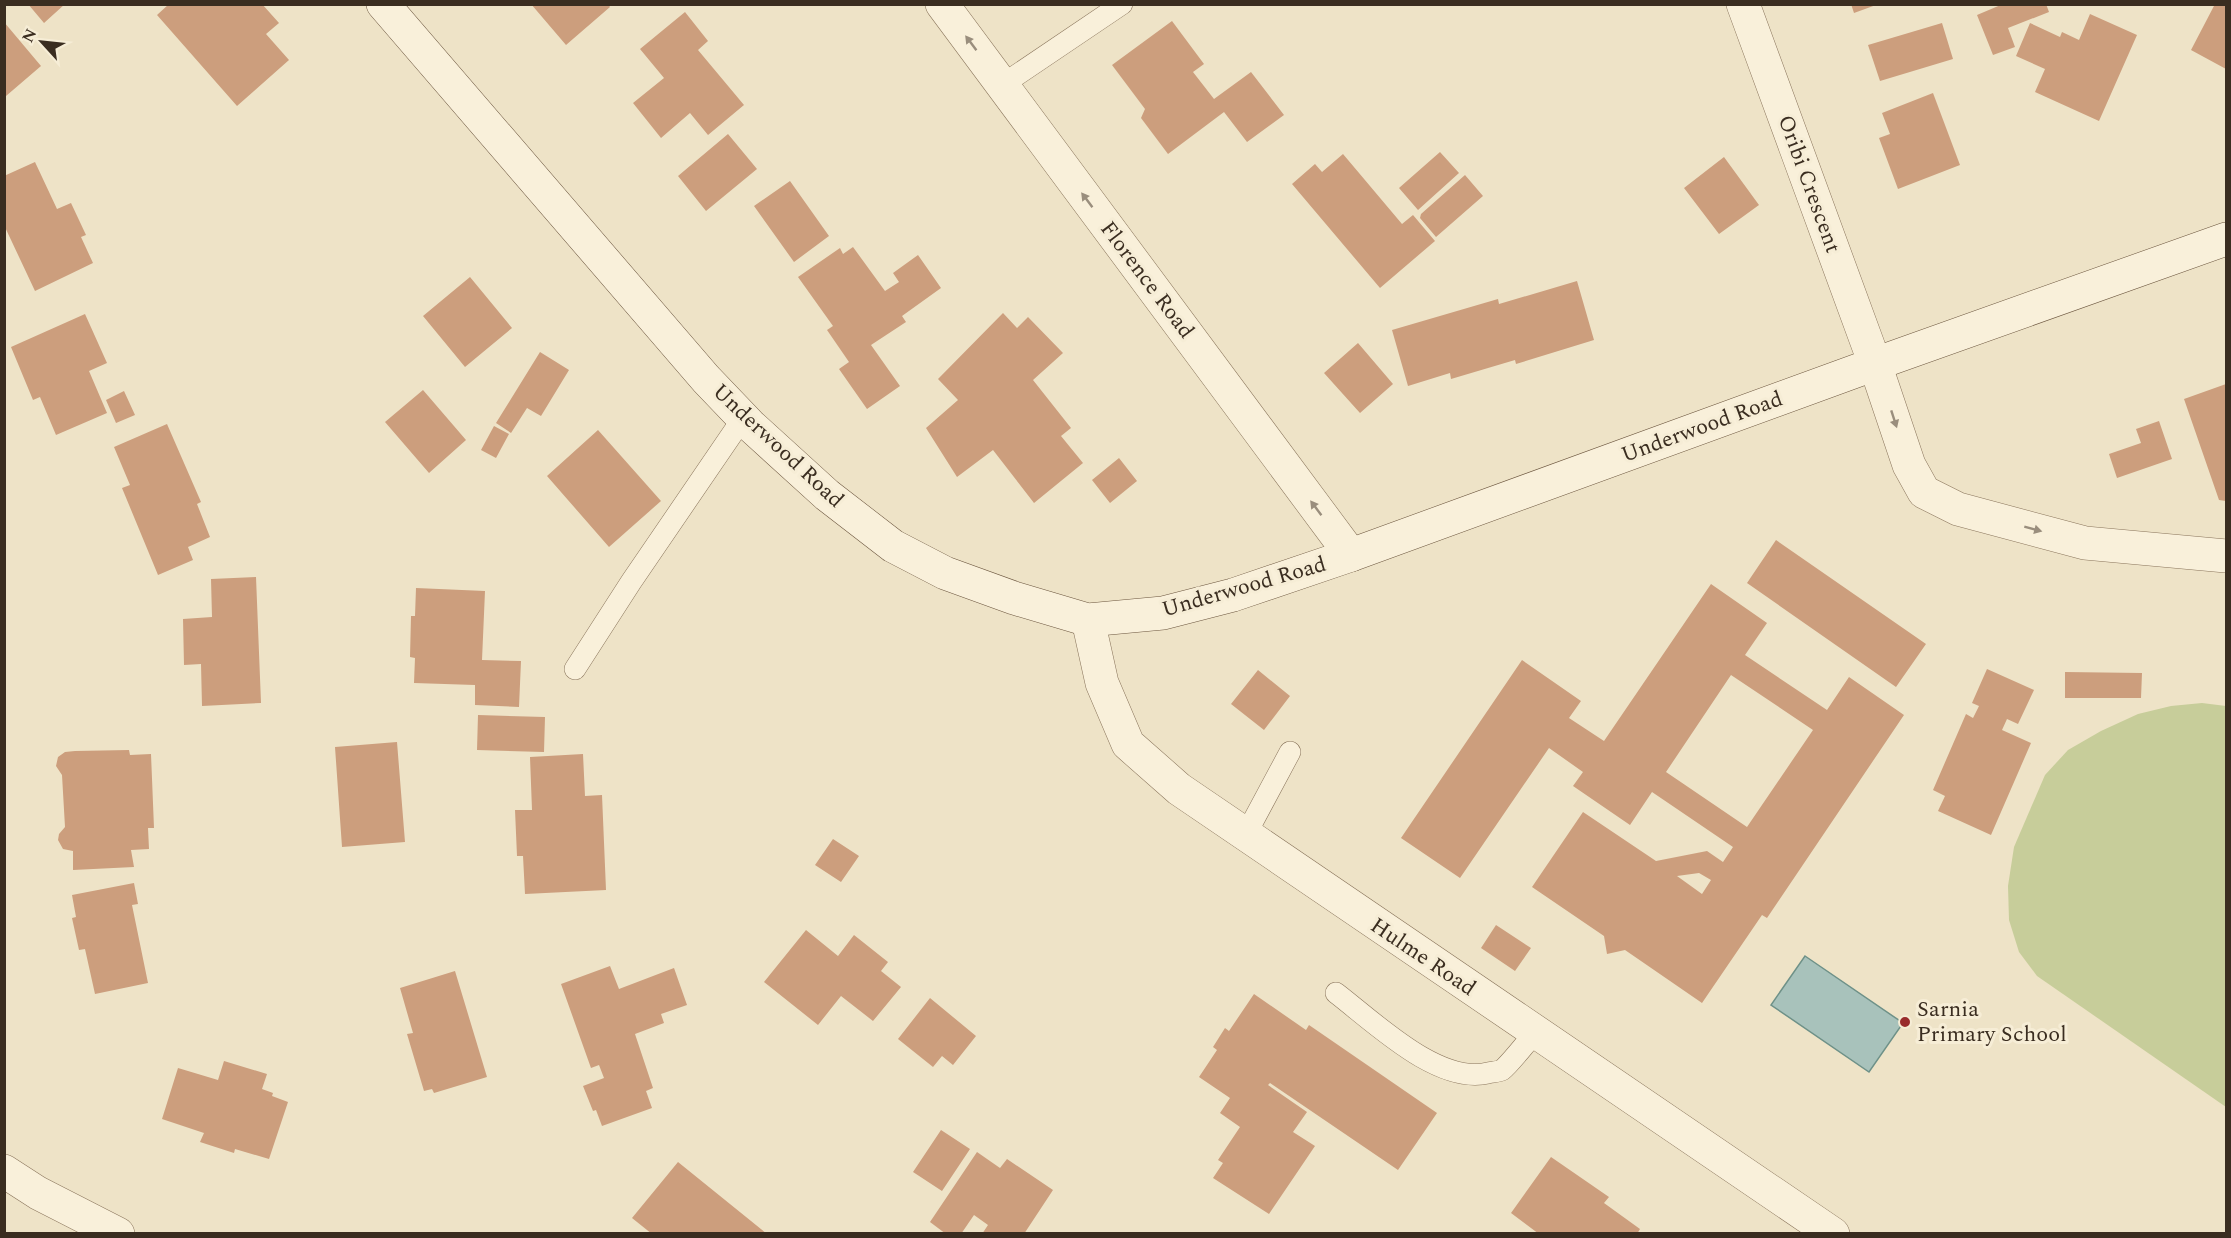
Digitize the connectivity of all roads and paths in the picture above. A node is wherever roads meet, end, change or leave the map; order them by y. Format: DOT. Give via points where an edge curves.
graph roads {
  1 [pos="384,4"];
  2 [pos="942,4"];
  3 [pos="1122,4"];
  4 [pos="1743,4"];
  5 [pos="1002,85"];
  6 [pos="2226,239"];
  7 [pos="1875,364"];
  8 [pos="743,418"];
  9 [pos="1351,555"];
  10 [pos="2226,556"];
  11 [pos="1088,621"];
  12 [pos="575,669"];
  13 [pos="1290,752"];
  14 [pos="1245,836"];
  15 [pos="1336,993"];
  16 [pos="1536,1032"];
  17 [pos="4,1172"];
  18 [pos="117,1233"];
  19 [pos="1833,1233"];
  1 -- 8 [label="street, Underwood Road" via="655,323"];
  5 -- 2 [label="street, Florence Road, one-way"];
  3 -- 5 [label="lane"];
  4 -- 7 [label="street, Oribi Crescent"];
  9 -- 5 [label="street, Florence Road, one-way"];
  6 -- 7 [label="street, Underwood Road"];
  7 -- 9 [label="street, Underwood Road"];
  7 -- 10 [label="street, Oribi Crescent, one-way" via="1909,465 1924,492 1958,509 2085,543"];
  8 -- 11 [label="street, Underwood Road" via="827,495 893,546 945,573"];
  8 -- 12 [label="lane"];
  9 -- 11 [label="street, Underwood Road" via="1233,595 1163,613"];
  11 -- 14 [label="street, Hulme Road" via="1102,683 1128,744 1179,789"];
  13 -- 14 [label="lane"];
  14 -- 16 [label="street, Hulme Road"];
  15 -- 16 [label="lane" via="1409,1049 1456,1073 1477,1076 1501,1070"];
  16 -- 19 [label="street, Hulme Road"];
  17 -- 18 [label="street"];
}
